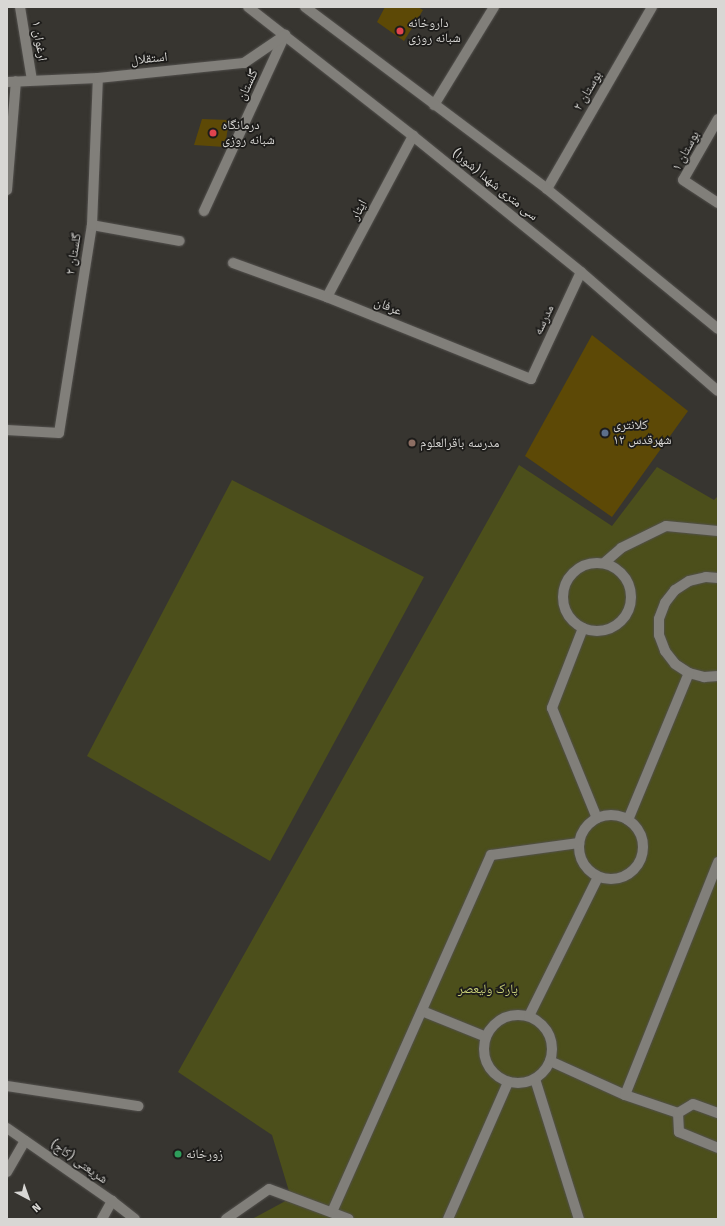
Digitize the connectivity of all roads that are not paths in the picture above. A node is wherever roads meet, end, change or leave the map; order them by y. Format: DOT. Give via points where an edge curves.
graph roads {
  1 [pos="20,7"];
  2 [pos="248,7"];
  3 [pos="305,7"];
  4 [pos="494,7"];
  5 [pos="652,7"];
  6 [pos="285,35"];
  7 [pos="98,78"];
  8 [pos="32,80"];
  9 [pos="12,81"];
  10 [pos="434,105"];
  11 [pos="718,119"];
  12 [pos="413,136"];
  13 [pos="547,188"];
  14 [pos="7,190"];
  15 [pos="718,203"];
  16 [pos="204,211"];
  17 [pos="92,225"];
  18 [pos="180,241"];
  19 [pos="233,263"];
  20 [pos="581,272"];
  21 [pos="327,297"];
  22 [pos="718,329"];
  23 [pos="531,379"];
  24 [pos="718,391"];
  25 [pos="7,430"];
  26 [pos="718,531"];
  27 [pos="604,563"];
  28 [pos="718,578"];
  29 [pos="583,628"];
  30 [pos="689,673"];
  31 [pos="718,676"];
  32 [pos="597,818"];
  33 [pos="628,820"];
  34 [pos="579,843"];
  35 [pos="718,862"];
  36 [pos="598,877"];
  37 [pos="422,1011"];
  38 [pos="529,1016"];
  39 [pos="486,1037"];
  40 [pos="550,1061"];
  41 [pos="535,1078"];
  42 [pos="508,1082"];
  43 [pos="7,1086"];
  44 [pos="625,1095"];
  45 [pos="138,1106"];
  46 [pos="678,1113"];
  47 [pos="718,1113"];
  48 [pos="7,1128"];
  49 [pos="25,1140"];
  50 [pos="718,1148"];
  51 [pos="7,1172"];
  52 [pos="112,1201"];
  53 [pos="332,1212"];
  54 [pos="102,1219"];
  55 [pos="135,1219"];
  56 [pos="226,1219"];
  57 [pos="349,1219"];
  58 [pos="448,1219"];
  59 [pos="579,1219"];
  1 -- 8 [label="street, ارغوان ۱"];
  2 -- 6 [label="street, سی متری شهدا (شورا)"];
  3 -- 10 [label="street, سی متری شهدا (شورا)"];
  4 -- 10 [label="street"];
  5 -- 13 [label="street, بوستان ۲"];
  6 -- 7 [label="street, استقلال" via="244,63"];
  6 -- 12 [label="street, سی متری شهدا (شورا)"];
  6 -- 16 [label="street, گلستان"];
  7 -- 8 [label="street, استقلال"];
  7 -- 17 [label="street, گلستان ۲"];
  8 -- 9 [label="street, استقلال"];
  9 -- 14 [label="street"];
  10 -- 13 [label="street, سی متری شهدا (شورا)"];
  11 -- 15 [label="street, بوستان ۱" via="683,180"];
  12 -- 20 [label="street, سی متری شهدا (شورا)"];
  12 -- 21 [label="street, ایثار"];
  13 -- 22 [label="street, سی متری شهدا (شورا)"];
  17 -- 18 [label="street"];
  17 -- 25 [label="street, گلستان ۲" via="59,433"];
  19 -- 21 [label="street, عرفان"];
  20 -- 23 [label="street, مدرسه"];
  20 -- 24 [label="street, سی متری شهدا (شورا)"];
  21 -- 23 [label="street, عرفان"];
  26 -- 27 [label="street" via="666,526 621,548"];
  27 -- 29 [label="street" via="593,562 582,566 567,581 563,591 563,603 567,613 573,622"];
  27 -- 29 [label="street" via="624,574 632,596 630,608 625,618 616,626 594,631"];
  28 -- 30 [label="street" via="706,577 690,581 675,590 665,603 659,619 665,651 675,664"];
  29 -- 32 [label="street" via="552,708"];
  30 -- 31 [label="street" via="704,677"];
  30 -- 33 [label="street"];
  32 -- 33 [label="street" via="608,815"];
  32 -- 34 [label="street" via="582,833"];
  33 -- 36 [label="street" via="642,836 644,847 639,862 629,874 619,879"];
  34 -- 36 [label="street" via="579,854 583,864 589,872"];
  34 -- 37 [label="street" via="491,855"];
  35 -- 44 [label="street"];
  36 -- 38 [label="street"];
  37 -- 39 [label="street"];
  37 -- 53 [label="street"];
  38 -- 39 [label="street" via="519,1014 499,1020"];
  38 -- 40 [label="street" via="539,1021 546,1029 552,1045"];
  39 -- 42 [label="street" via="485,1059 498,1077"];
  40 -- 41 [label="street" via="544,1071"];
  40 -- 44 [label="street"];
  41 -- 42 [label="street" via="527,1082"];
  41 -- 59 [label="street"];
  42 -- 58 [label="street"];
  43 -- 45 [label="street"];
  44 -- 46 [label="street"];
  46 -- 47 [label="street" via="693,1104"];
  46 -- 50 [label="street" via="679,1132"];
  48 -- 49 [label="street, شریعتی (کاج)"];
  49 -- 51 [label="street"];
  49 -- 52 [label="street, شریعتی (کاج)"];
  52 -- 54 [label="street"];
  52 -- 55 [label="street, شریعتی (کاج)"];
  53 -- 56 [label="street" via="269,1189"];
  53 -- 57 [label="street"];
}
